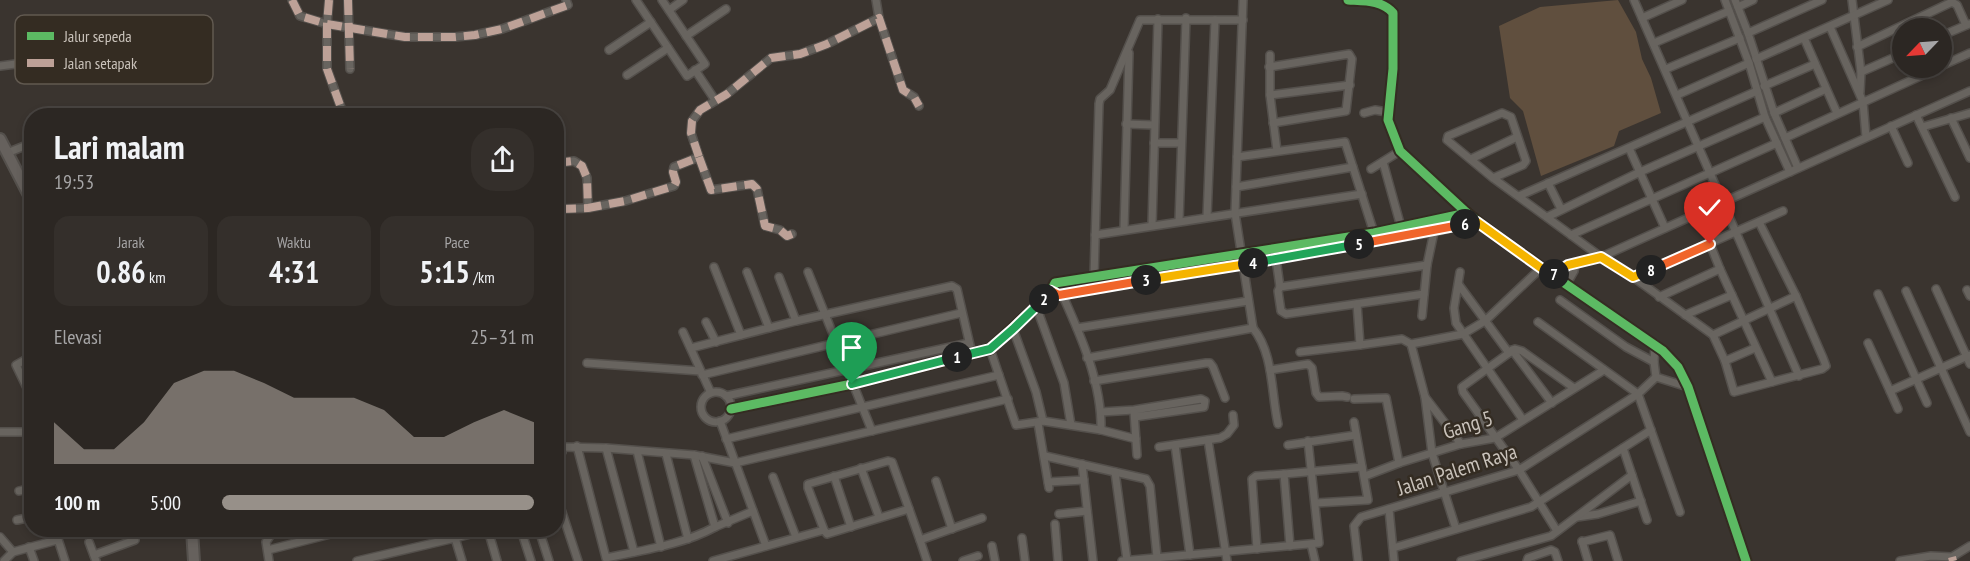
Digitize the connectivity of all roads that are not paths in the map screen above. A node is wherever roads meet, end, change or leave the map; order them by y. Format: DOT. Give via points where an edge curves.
graph roads {
  1 [pos="292,0"];
  2 [pos="328,0"];
  3 [pos="348,0"];
  4 [pos="575,0"];
  5 [pos="636,0"];
  6 [pos="662,0"];
  7 [pos="683,0"];
  8 [pos="876,0"];
  9 [pos="1243,0"];
  10 [pos="1348,0"];
  11 [pos="1634,0"];
  12 [pos="1682,0"];
  13 [pos="1725,0"];
  14 [pos="1753,0"];
  15 [pos="1822,0"];
  16 [pos="1852,0"];
  17 [pos="1888,0"];
  18 [pos="567,2"];
  19 [pos="1737,4"];
  20 [pos="726,9"];
  21 [pos="669,10"];
  22 [pos="1729,11"];
  23 [pos="1853,17"];
  24 [pos="879,18"];
  25 [pos="1186,18"];
  26 [pos="1642,18"];
  27 [pos="1158,19"];
  28 [pos="1215,20"];
  29 [pos="1243,20"];
  30 [pos="651,22"];
  31 [pos="327,24"];
  32 [pos="1968,24"];
  33 [pos="1830,27"];
  34 [pos="348,28"];
  35 [pos="1952,31"];
  36 [pos="1748,33"];
  37 [pos="686,36"];
  38 [pos="1740,38"];
  39 [pos="1804,38"];
  40 [pos="1654,43"];
  41 [pos="1857,47"];
  42 [pos="668,48"];
  43 [pos="1129,48"];
  44 [pos="609,50"];
  45 [pos="1970,53"];
  46 [pos="1270,55"];
  47 [pos="1892,58"];
  48 [pos="1753,61"];
  49 [pos="1952,61"];
  50 [pos="15,64"];
  51 [pos="1815,64"];
  52 [pos="0,66"];
  53 [pos="1269,67"];
  54 [pos="350,69"];
  55 [pos="1666,69"];
  56 [pos="695,70"];
  57 [pos="1861,72"];
  58 [pos="627,75"];
  59 [pos="1916,78"];
  60 [pos="1350,85"];
  61 [pos="1764,86"];
  62 [pos="1826,89"];
  63 [pos="1757,91"];
  64 [pos="1970,91"];
  65 [pos="1860,93"];
  66 [pos="1270,95"];
  67 [pos="1677,95"];
  68 [pos="715,100"];
  69 [pos="1863,102"];
  70 [pos="919,106"];
  71 [pos="341,108"];
  72 [pos="1387,112"];
  73 [pos="1364,113"];
  74 [pos="1774,113"];
  75 [pos="1837,113"];
  76 [pos="1970,113"];
  77 [pos="1916,115"];
  78 [pos="1766,117"];
  79 [pos="1951,118"];
  80 [pos="1688,121"];
  81 [pos="1273,123"];
  82 [pos="1126,124"];
  83 [pos="1154,125"];
  84 [pos="1891,126"];
  85 [pos="1922,127"];
  86 [pos="1517,137"];
  87 [pos="1866,137"];
  88 [pos="1785,138"];
  89 [pos="0,139"];
  90 [pos="1154,143"];
  91 [pos="1181,143"];
  92 [pos="1777,143"];
  93 [pos="24,146"];
  94 [pos="1699,146"];
  95 [pos="1629,148"];
  96 [pos="1277,151"];
  97 [pos="1400,152"];
  98 [pos="7,153"];
  99 [pos="699,157"];
  100 [pos="1237,157"];
  101 [pos="1970,158"];
  102 [pos="1471,159"];
  103 [pos="564,162"];
  104 [pos="1383,162"];
  105 [pos="1908,163"];
  106 [pos="1353,167"];
  107 [pos="1798,168"];
  108 [pos="1371,169"];
  109 [pos="1640,172"];
  110 [pos="1711,172"];
  111 [pos="1790,172"];
  112 [pos="1493,178"];
  113 [pos="1548,183"];
  114 [pos="24,186"];
  115 [pos="1236,187"];
  116 [pos="1362,194"];
  117 [pos="1518,196"];
  118 [pos="1954,197"];
  119 [pos="1652,198"];
  120 [pos="1723,202"];
  121 [pos="588,208"];
  122 [pos="564,209"];
  123 [pos="1561,209"];
  124 [pos="1783,211"];
  125 [pos="1235,213"];
  126 [pos="1467,213"];
  127 [pos="1207,217"];
  128 [pos="1547,217"];
  129 [pos="1179,221"];
  130 [pos="1477,222"];
  131 [pos="1759,222"];
  132 [pos="1152,225"];
  133 [pos="1414,225"];
  134 [pos="1401,227"];
  135 [pos="1665,228"];
  136 [pos="1124,229"];
  137 [pos="1434,232"];
  138 [pos="1736,232"];
  139 [pos="1374,233"];
  140 [pos="792,234"];
  141 [pos="1415,234"];
  142 [pos="1095,235"];
  143 [pos="1571,235"];
  144 [pos="1710,244"];
  145 [pos="1241,254"];
  146 [pos="1601,257"];
  147 [pos="1276,259"];
  148 [pos="1243,264"];
  149 [pos="1575,264"];
  150 [pos="1427,266"];
  151 [pos="714,267"];
  152 [pos="1541,268"];
  153 [pos="1720,269"];
  154 [pos="747,272"];
  155 [pos="808,272"];
  156 [pos="1460,272"];
  157 [pos="779,276"];
  158 [pos="1552,276"];
  159 [pos="1633,277"];
  160 [pos="1094,278"];
  161 [pos="1459,285"];
  162 [pos="1566,285"];
  163 [pos="1280,287"];
  164 [pos="1936,289"];
  165 [pos="1051,291"];
  166 [pos="1906,291"];
  167 [pos="1062,294"];
  168 [pos="1424,294"];
  169 [pos="1878,294"];
  170 [pos="1732,295"];
  171 [pos="1796,296"];
  172 [pos="1659,297"];
  173 [pos="1560,300"];
  174 [pos="1248,301"];
  175 [pos="1357,304"];
  176 [pos="1036,306"];
  177 [pos="1770,309"];
  178 [pos="961,313"];
  179 [pos="1685,315"];
  180 [pos="825,316"];
  181 [pos="1422,316"];
  182 [pos="1744,320"];
  183 [pos="796,321"];
  184 [pos="1485,321"];
  185 [pos="706,322"];
  186 [pos="1538,322"];
  187 [pos="769,328"];
  188 [pos="1077,328"];
  189 [pos="1253,328"];
  190 [pos="1013,329"];
  191 [pos="683,332"];
  192 [pos="1463,334"];
  193 [pos="741,335"];
  194 [pos="1713,335"];
  195 [pos="716,342"];
  196 [pos="836,343"];
  197 [pos="969,343"];
  198 [pos="1868,343"];
  199 [pos="1411,344"];
  200 [pos="1655,344"];
  201 [pos="1360,345"];
  202 [pos="691,348"];
  203 [pos="1755,348"];
  204 [pos="990,349"];
  205 [pos="1510,351"];
  206 [pos="1300,352"];
  207 [pos="972,354"];
  208 [pos="1087,358"];
  209 [pos="1969,358"];
  210 [pos="24,360"];
  211 [pos="1725,361"];
  212 [pos="1654,362"];
  213 [pos="587,363"];
  214 [pos="1941,368"];
  215 [pos="1488,369"];
  216 [pos="848,370"];
  217 [pos="1270,370"];
  218 [pos="1604,370"];
  219 [pos="701,373"];
  220 [pos="999,375"];
  221 [pos="1799,376"];
  222 [pos="1656,377"];
  223 [pos="1916,379"];
  224 [pos="1094,381"];
  225 [pos="24,382"];
  226 [pos="852,382"];
  227 [pos="1772,382"];
  228 [pos="1688,387"];
  229 [pos="1574,388"];
  230 [pos="1890,391"];
  231 [pos="711,393"];
  232 [pos="1638,394"];
  233 [pos="726,396"];
  234 [pos="1225,398"];
  235 [pos="1425,398"];
  236 [pos="1008,399"];
  237 [pos="1552,403"];
  238 [pos="1926,403"];
  239 [pos="861,407"];
  240 [pos="1898,409"];
  241 [pos="731,410"];
  242 [pos="1101,412"];
  243 [pos="1134,413"];
  244 [pos="1233,415"];
  245 [pos="1523,420"];
  246 [pos="720,421"];
  247 [pos="1040,422"];
  248 [pos="1354,422"];
  249 [pos="1278,424"];
  250 [pos="1071,425"];
  251 [pos="872,430"];
  252 [pos="1101,430"];
  253 [pos="1652,430"];
  254 [pos="0,432"];
  255 [pos="24,432"];
  256 [pos="1970,432"];
  257 [pos="1356,435"];
  258 [pos="1495,438"];
  259 [pos="726,439"];
  260 [pos="1136,440"];
  261 [pos="1208,440"];
  262 [pos="1308,441"];
  263 [pos="1461,444"];
  264 [pos="1175,445"];
  265 [pos="1288,445"];
  266 [pos="577,446"];
  267 [pos="564,447"];
  268 [pos="1159,447"];
  269 [pos="606,448"];
  270 [pos="1623,448"];
  271 [pos="637,451"];
  272 [pos="1432,453"];
  273 [pos="666,454"];
  274 [pos="1137,454"];
  275 [pos="698,456"];
  276 [pos="1045,456"];
  277 [pos="735,463"];
  278 [pos="1399,463"];
  279 [pos="1082,464"];
  280 [pos="1362,467"];
  281 [pos="861,468"];
  282 [pos="1519,470"];
  283 [pos="1115,472"];
  284 [pos="1311,472"];
  285 [pos="1284,474"];
  286 [pos="1632,475"];
  287 [pos="834,476"];
  288 [pos="1365,476"];
  289 [pos="773,477"];
  290 [pos="1084,480"];
  291 [pos="936,481"];
  292 [pos="24,490"];
  293 [pos="19,491"];
  294 [pos="1444,493"];
  295 [pos="1368,500"];
  296 [pos="1641,501"];
  297 [pos="1316,503"];
  298 [pos="1538,503"];
  299 [pos="909,509"];
  300 [pos="1389,509"];
  301 [pos="753,511"];
  302 [pos="1087,511"];
  303 [pos="1680,512"];
  304 [pos="1059,514"];
  305 [pos="1372,514"];
  306 [pos="1577,517"];
  307 [pos="879,518"];
  308 [pos="982,518"];
  309 [pos="24,519"];
  310 [pos="17,520"];
  311 [pos="1647,520"];
  312 [pos="564,522"];
  313 [pos="728,523"];
  314 [pos="1054,524"];
  315 [pos="715,527"];
  316 [pos="851,527"];
  317 [pos="952,529"];
  318 [pos="1456,529"];
  319 [pos="824,530"];
  320 [pos="1557,531"];
  321 [pos="0,537"];
  322 [pos="56,537"];
  323 [pos="192,537"];
  324 [pos="269,537"];
  325 [pos="319,537"];
  326 [pos="459,537"];
  327 [pos="489,537"];
  328 [pos="523,537"];
  329 [pos="541,537"];
  330 [pos="796,537"];
  331 [pos="455,538"];
  332 [pos="1022,538"];
  333 [pos="688,539"];
  334 [pos="57,540"];
  335 [pos="135,540"];
  336 [pos="920,540"];
  337 [pos="89,542"];
  338 [pos="1311,544"];
  339 [pos="766,546"];
  340 [pos="992,546"];
  341 [pos="1290,546"];
  342 [pos="1970,546"];
  343 [pos="661,547"];
  344 [pos="29,548"];
  345 [pos="1392,548"];
  346 [pos="1257,549"];
  347 [pos="268,550"];
  348 [pos="14,552"];
  349 [pos="634,552"];
  350 [pos="1225,552"];
  351 [pos="743,553"];
  352 [pos="1190,555"];
  353 [pos="978,556"];
  354 [pos="1157,557"];
  355 [pos="95,558"];
  356 [pos="1953,559"];
  357 [pos="1127,560"];
  358 [pos="5,561"];
  359 [pos="34,561"];
  360 [pos="65,561"];
  361 [pos="194,561"];
  362 [pos="269,561"];
  363 [pos="357,561"];
  364 [pos="462,561"];
  365 [pos="498,561"];
  366 [pos="531,561"];
  367 [pos="549,561"];
  368 [pos="578,561"];
  369 [pos="716,561"];
  370 [pos="745,561"];
  371 [pos="927,561"];
  372 [pos="963,561"];
  373 [pos="995,561"];
  374 [pos="1025,561"];
  375 [pos="1058,561"];
  376 [pos="1093,561"];
  377 [pos="1122,561"];
  378 [pos="1227,561"];
  379 [pos="1315,561"];
  380 [pos="1358,561"];
  381 [pos="1394,561"];
  382 [pos="1461,561"];
  383 [pos="1527,561"];
  384 [pos="1558,561"];
  385 [pos="1588,561"];
  386 [pos="1618,561"];
  387 [pos="1746,561"];
  388 [pos="1900,561"];
  1 -- 31 [label="street" via="300,16"];
  2 -- 31 [label="street"];
  3 -- 34 [label="street"];
  4 -- 18 [label="street"];
  5 -- 30 [label="street"];
  6 -- 21 [label="street"];
  7 -- 21 [label="street"];
  8 -- 24 [label="street"];
  9 -- 29 [label="street"];
  10 -- 72 [label="street" via="1377,2 1393,13 1393,69"];
  11 -- 26 [label="street"];
  12 -- 26 [label="street"];
  13 -- 22 [label="street"];
  14 -- 19 [label="street"];
  15 -- 36 [label="street"];
  16 -- 23 [label="street"];
  17 -- 23 [label="street"];
  18 -- 34 [label="street" via="502,29 475,35 405,37"];
  19 -- 36 [label="street"];
  20 -- 37 [label="street"];
  21 -- 37 [label="street"];
  22 -- 38 [label="street"];
  22 -- 40 [label="street"];
  23 -- 33 [label="street"];
  23 -- 41 [label="street"];
  24 -- 68 [label="street" via="800,54 771,58"];
  24 -- 70 [label="street" via="903,90"];
  25 -- 27 [label="street"];
  25 -- 28 [label="street"];
  25 -- 91 [label="street"];
  26 -- 40 [label="street"];
  27 -- 43 [label="street" via="1140,20"];
  27 -- 83 [label="street"];
  28 -- 29 [label="street"];
  28 -- 127 [label="street"];
  29 -- 100 [label="street"];
  30 -- 42 [label="street"];
  30 -- 44 [label="street"];
  31 -- 34 [label="street"];
  31 -- 71 [label="street" via="327,69"];
  32 -- 35 [label="street"];
  32 -- 41 [label="street" via="1952,2"];
  33 -- 39 [label="street"];
  33 -- 65 [label="street"];
  34 -- 54 [label="street"];
  36 -- 48 [label="street"];
  37 -- 56 [label="street" via="705,64"];
  38 -- 48 [label="street"];
  38 -- 55 [label="street"];
  39 -- 48 [label="street"];
  39 -- 51 [label="street"];
  40 -- 55 [label="street"];
  41 -- 57 [label="street"];
  42 -- 56 [label="street" via="687,76"];
  42 -- 58 [label="street"];
  43 -- 82 [label="street"];
  43 -- 142 [label="street" via="1110,90 1099,104"];
  45 -- 49 [label="street"];
  46 -- 53 [label="street"];
  47 -- 57 [label="street"];
  48 -- 61 [label="street"];
  48 -- 63 [label="street"];
  48 -- 67 [label="street"];
  50 -- 52 [label="street"];
  51 -- 61 [label="street"];
  51 -- 62 [label="street"];
  53 -- 60 [label="street" via="1349,54"];
  53 -- 66 [label="street"];
  55 -- 67 [label="street"];
  56 -- 68 [label="street"];
  57 -- 65 [label="street"];
  59 -- 69 [label="street"];
  60 -- 66 [label="street"];
  60 -- 81 [label="street" via="1346,111"];
  61 -- 74 [label="street"];
  62 -- 74 [label="street"];
  62 -- 75 [label="street"];
  63 -- 78 [label="street"];
  63 -- 80 [label="street"];
  64 -- 77 [label="street"];
  65 -- 69 [label="street"];
  66 -- 81 [label="street"];
  67 -- 80 [label="street"];
  68 -- 99 [label="street" via="696,113 692,122 691,133"];
  69 -- 75 [label="street"];
  69 -- 87 [label="street"];
  72 -- 73 [label="street"];
  72 -- 97 [label="street" via="1390,131"];
  74 -- 88 [label="street"];
  75 -- 88 [label="street"];
  76 -- 79 [label="street"];
  77 -- 84 [label="street"];
  77 -- 85 [label="street"];
  78 -- 92 [label="street"];
  78 -- 94 [label="street"];
  79 -- 85 [label="street"];
  79 -- 101 [label="street"];
  80 -- 94 [label="street"];
  80 -- 95 [label="street"];
  81 -- 96 [label="street"];
  82 -- 83 [label="street"];
  82 -- 136 [label="street"];
  83 -- 90 [label="street"];
  84 -- 87 [label="street"];
  84 -- 105 [label="street"];
  85 -- 118 [label="street"];
  86 -- 102 [label="street"];
  86 -- 102 [label="street" via="1510,117 1502,113 1447,137"];
  86 -- 112 [label="street" via="1525,163"];
  87 -- 107 [label="street"];
  88 -- 107 [label="street"];
  89 -- 98 [label="street"];
  90 -- 91 [label="street"];
  90 -- 132 [label="street"];
  91 -- 129 [label="street"];
  92 -- 110 [label="street"];
  92 -- 111 [label="street"];
  93 -- 98 [label="street"];
  94 -- 109 [label="street"];
  94 -- 110 [label="street"];
  95 -- 109 [label="street"];
  95 -- 113 [label="street"];
  96 -- 100 [label="street"];
  96 -- 106 [label="street" via="1343,141"];
  97 -- 104 [label="street"];
  97 -- 126 [label="street"];
  98 -- 114 [label="street"];
  99 -- 121 [label="street" via="674,167 674,186"];
  99 -- 140 [label="street" via="711,190 752,184 757,189 765,226 787,236"];
  100 -- 115 [label="street"];
  102 -- 112 [label="street"];
  103 -- 121 [label="street" via="574,161 582,166 587,178"];
  104 -- 108 [label="street"];
  104 -- 134 [label="street"];
  106 -- 115 [label="street"];
  106 -- 116 [label="street"];
  107 -- 111 [label="street"];
  109 -- 119 [label="street"];
  109 -- 123 [label="street"];
  110 -- 119 [label="street"];
  110 -- 120 [label="street"];
  111 -- 120 [label="street"];
  112 -- 117 [label="street"];
  113 -- 117 [label="street"];
  113 -- 123 [label="street"];
  115 -- 125 [label="street"];
  116 -- 125 [label="street"];
  116 -- 139 [label="street"];
  117 -- 128 [label="street"];
  119 -- 135 [label="street"];
  119 -- 143 [label="street"];
  120 -- 135 [label="street"];
  120 -- 138 [label="street"];
  121 -- 122 [label="street"];
  123 -- 128 [label="street"];
  124 -- 131 [label="street"];
  125 -- 127 [label="street"];
  125 -- 145 [label="street"];
  126 -- 130 [label="street"];
  126 -- 133 [label="street"];
  127 -- 129 [label="street"];
  128 -- 143 [label="street"];
  129 -- 132 [label="street"];
  130 -- 137 [label="street"];
  130 -- 152 [label="street"];
  131 -- 138 [label="street"];
  131 -- 171 [label="street"];
  132 -- 136 [label="street"];
  133 -- 134 [label="street"];
  133 -- 141 [label="street"];
  134 -- 139 [label="street"];
  135 -- 146 [label="street"];
  136 -- 142 [label="street"];
  137 -- 141 [label="street"];
  137 -- 150 [label="street"];
  138 -- 144 [label="street"];
  138 -- 177 [label="street"];
  139 -- 145 [label="street"];
  141 -- 147 [label="street"];
  142 -- 160 [label="street"];
  143 -- 146 [label="street"];
  144 -- 153 [label="street"];
  144 -- 159 [label="street"];
  145 -- 148 [label="street"];
  145 -- 160 [label="street"];
  146 -- 149 [label="street"];
  146 -- 159 [label="street"];
  147 -- 148 [label="street"];
  147 -- 163 [label="street"];
  148 -- 167 [label="street"];
  148 -- 174 [label="street"];
  149 -- 158 [label="street"];
  149 -- 162 [label="street"];
  150 -- 163 [label="street"];
  150 -- 168 [label="street"];
  151 -- 193 [label="street"];
  152 -- 158 [label="street"];
  152 -- 184 [label="street"];
  153 -- 170 [label="street"];
  153 -- 172 [label="street"];
  154 -- 187 [label="street"];
  155 -- 180 [label="street"];
  156 -- 161 [label="street"];
  157 -- 183 [label="street"];
  158 -- 162 [label="street"];
  159 -- 172 [label="street"];
  160 -- 165 [label="street" via="1055,283"];
  161 -- 184 [label="street"];
  161 -- 192 [label="street" via="1454,314"];
  162 -- 200 [label="street"];
  163 -- 175 [label="street" via="1284,314"];
  164 -- 209 [label="street"];
  165 -- 167 [label="street"];
  165 -- 176 [label="street"];
  166 -- 214 [label="street"];
  167 -- 188 [label="street"];
  168 -- 175 [label="street"];
  168 -- 181 [label="street"];
  169 -- 223 [label="street"];
  170 -- 179 [label="street"];
  170 -- 182 [label="street"];
  171 -- 177 [label="street"];
  171 -- 221 [label="street" via="1826,366"];
  172 -- 179 [label="street"];
  173 -- 212 [label="street"];
  174 -- 188 [label="street"];
  174 -- 189 [label="street"];
  175 -- 201 [label="street"];
  176 -- 190 [label="street"];
  176 -- 250 [label="street" via="1064,382"];
  177 -- 182 [label="street"];
  177 -- 221 [label="street"];
  178 -- 180 [label="street" via="957,289 952,286"];
  178 -- 196 [label="street"];
  178 -- 197 [label="street"];
  179 -- 194 [label="street"];
  180 -- 183 [label="street"];
  180 -- 196 [label="street"];
  182 -- 194 [label="street"];
  182 -- 203 [label="street"];
  183 -- 187 [label="street"];
  184 -- 192 [label="street"];
  184 -- 205 [label="street"];
  185 -- 195 [label="street"];
  186 -- 218 [label="street"];
  187 -- 193 [label="street"];
  188 -- 208 [label="street"];
  189 -- 208 [label="street"];
  189 -- 217 [label="street"];
  190 -- 204 [label="street"];
  190 -- 247 [label="street" via="1036,392"];
  191 -- 202 [label="street"];
  192 -- 199 [label="street"];
  192 -- 215 [label="street"];
  193 -- 195 [label="street"];
  194 -- 211 [label="street"];
  195 -- 202 [label="street"];
  196 -- 216 [label="street"];
  196 -- 219 [label="street"];
  197 -- 207 [label="street"];
  197 -- 216 [label="street"];
  198 -- 230 [label="street"];
  199 -- 201 [label="street" via="1402,339"];
  199 -- 235 [label="street"];
  200 -- 212 [label="street"];
  200 -- 228 [label="street" via="1675,362"];
  201 -- 206 [label="street"];
  202 -- 219 [label="street"];
  203 -- 211 [label="street"];
  203 -- 227 [label="street"];
  204 -- 207 [label="street"];
  204 -- 220 [label="street"];
  205 -- 215 [label="street"];
  205 -- 229 [label="street" via="1522,351"];
  205 -- 237 [label="street"];
  207 -- 226 [label="street"];
  208 -- 224 [label="street"];
  209 -- 214 [label="street"];
  210 -- 225 [label="street" via="16,365"];
  211 -- 227 [label="street" via="1734,392"];
  212 -- 222 [label="street"];
  213 -- 219 [label="street"];
  214 -- 223 [label="street"];
  214 -- 256 [label="street"];
  215 -- 245 [label="street"];
  215 -- 258 [label="street" via="1462,389"];
  216 -- 226 [label="street"];
  216 -- 233 [label="street"];
  217 -- 249 [label="street"];
  217 -- 278 [label="street" via="1309,365 1319,397 1386,398"];
  218 -- 229 [label="street, Gang 5"];
  218 -- 232 [label="street"];
  219 -- 231 [label="street"];
  220 -- 236 [label="street"];
  220 -- 239 [label="street"];
  221 -- 227 [label="street"];
  222 -- 228 [label="street"];
  222 -- 232 [label="street, Jalan Palem Raya"];
  223 -- 230 [label="street"];
  223 -- 238 [label="street"];
  224 -- 234 [label="street" via="1210,363"];
  224 -- 242 [label="street"];
  226 -- 239 [label="street"];
  226 -- 241 [label="street"];
  228 -- 387 [label="street"];
  229 -- 237 [label="street, Gang 5"];
  230 -- 240 [label="street"];
  231 -- 233 [label="street"];
  231 -- 246 [label="street" via="702,401 703,415 708,420"];
  232 -- 253 [label="street"];
  232 -- 282 [label="street, Jalan Palem Raya"];
  233 -- 241 [label="street"];
  235 -- 263 [label="street"];
  235 -- 272 [label="street"];
  236 -- 247 [label="street" via="1016,425"];
  236 -- 251 [label="street"];
  237 -- 245 [label="street, Gang 5"];
  239 -- 251 [label="street"];
  239 -- 259 [label="street"];
  241 -- 246 [label="street"];
  242 -- 243 [label="street"];
  242 -- 252 [label="street"];
  243 -- 243 [label="street" via="1201,399 1205,405"];
  243 -- 260 [label="street"];
  244 -- 261 [label="street" via="1234,425 1227,434"];
  245 -- 258 [label="street, Gang 5"];
  246 -- 259 [label="street"];
  247 -- 250 [label="street"];
  247 -- 276 [label="street"];
  248 -- 257 [label="street"];
  250 -- 252 [label="street"];
  251 -- 277 [label="street"];
  252 -- 260 [label="street"];
  253 -- 270 [label="street"];
  253 -- 303 [label="street"];
  254 -- 255 [label="street"];
  257 -- 262 [label="street"];
  257 -- 280 [label="street"];
  258 -- 263 [label="street, Gang 5"];
  258 -- 282 [label="street"];
  259 -- 277 [label="street"];
  260 -- 274 [label="street"];
  261 -- 264 [label="street"];
  261 -- 350 [label="street"];
  262 -- 265 [label="street"];
  262 -- 284 [label="street"];
  263 -- 272 [label="street, Gang 5"];
  264 -- 268 [label="street"];
  264 -- 352 [label="street"];
  266 -- 267 [label="street"];
  266 -- 269 [label="street"];
  266 -- 349 [label="street" via="606,558"];
  269 -- 271 [label="street"];
  269 -- 349 [label="street"];
  270 -- 286 [label="street"];
  270 -- 298 [label="street"];
  271 -- 273 [label="street"];
  271 -- 343 [label="street"];
  272 -- 278 [label="street, Gang 5"];
  272 -- 294 [label="street"];
  273 -- 275 [label="street"];
  273 -- 333 [label="street"];
  275 -- 277 [label="street"];
  275 -- 313 [label="street"];
  275 -- 315 [label="street"];
  276 -- 279 [label="street"];
  276 -- 290 [label="street" via="1049,485"];
  277 -- 301 [label="street"];
  278 -- 288 [label="street, Gang 5"];
  279 -- 283 [label="street"];
  279 -- 290 [label="street"];
  280 -- 284 [label="street"];
  280 -- 288 [label="street"];
  281 -- 287 [label="street"];
  281 -- 299 [label="street" via="892,462"];
  281 -- 307 [label="street"];
  282 -- 294 [label="street, Jalan Palem Raya"];
  282 -- 298 [label="street"];
  283 -- 354 [label="street" via="1149,482"];
  283 -- 357 [label="street"];
  284 -- 285 [label="street"];
  284 -- 297 [label="street"];
  285 -- 341 [label="street"];
  285 -- 346 [label="street" via="1252,479"];
  286 -- 296 [label="street"];
  286 -- 306 [label="street"];
  287 -- 316 [label="street"];
  287 -- 319 [label="street" via="808,485"];
  288 -- 295 [label="street"];
  289 -- 330 [label="street"];
  290 -- 302 [label="street"];
  291 -- 317 [label="street"];
  292 -- 293 [label="street"];
  294 -- 300 [label="street, Jalan Palem Raya"];
  294 -- 318 [label="street"];
  295 -- 297 [label="street"];
  295 -- 305 [label="street"];
  296 -- 306 [label="street"];
  296 -- 311 [label="street"];
  297 -- 338 [label="street" via="1320,541"];
  298 -- 318 [label="street"];
  298 -- 320 [label="street"];
  299 -- 307 [label="street"];
  299 -- 336 [label="street"];
  300 -- 305 [label="street, Jalan Palem Raya"];
  300 -- 345 [label="street"];
  301 -- 313 [label="street"];
  301 -- 339 [label="street"];
  302 -- 304 [label="street"];
  302 -- 376 [label="street"];
  305 -- 380 [label="street" via="1361,517 1354,526"];
  306 -- 320 [label="street"];
  307 -- 316 [label="street"];
  308 -- 317 [label="street"];
  309 -- 310 [label="street"];
  312 -- 368 [label="street"];
  313 -- 315 [label="street"];
  314 -- 375 [label="street"];
  315 -- 333 [label="street"];
  316 -- 319 [label="street" via="826,534"];
  317 -- 336 [label="street"];
  318 -- 345 [label="street"];
  319 -- 330 [label="street"];
  320 -- 382 [label="street" via="1551,537"];
  321 -- 348 [label="street"];
  322 -- 334 [label="street"];
  323 -- 361 [label="street"];
  324 -- 347 [label="street"];
  325 -- 347 [label="street"];
  326 -- 331 [label="street"];
  327 -- 365 [label="street"];
  328 -- 366 [label="street"];
  329 -- 367 [label="street"];
  330 -- 339 [label="street"];
  331 -- 363 [label="street"];
  331 -- 364 [label="street"];
  332 -- 374 [label="street"];
  333 -- 343 [label="street"];
  334 -- 344 [label="street"];
  334 -- 360 [label="street"];
  335 -- 355 [label="street"];
  336 -- 371 [label="street"];
  337 -- 355 [label="street"];
  338 -- 341 [label="street"];
  338 -- 379 [label="street"];
  339 -- 351 [label="street"];
  340 -- 373 [label="street"];
  341 -- 346 [label="street"];
  342 -- 356 [label="street"];
  343 -- 349 [label="street"];
  344 -- 348 [label="street"];
  344 -- 359 [label="street"];
  345 -- 381 [label="street"];
  346 -- 350 [label="street"];
  347 -- 362 [label="street"];
  348 -- 358 [label="street"];
  350 -- 352 [label="street"];
  350 -- 378 [label="street"];
  351 -- 369 [label="street"];
  351 -- 370 [label="street"];
  352 -- 354 [label="street"];
  353 -- 372 [label="street"];
  354 -- 357 [label="street"];
  356 -- 388 [label="street" via="1931,556"];
  357 -- 377 [label="street"];
  383 -- 384 [label="street" via="1551,550"];
  385 -- 386 [label="street" via="1582,540 1610,535"];
}
